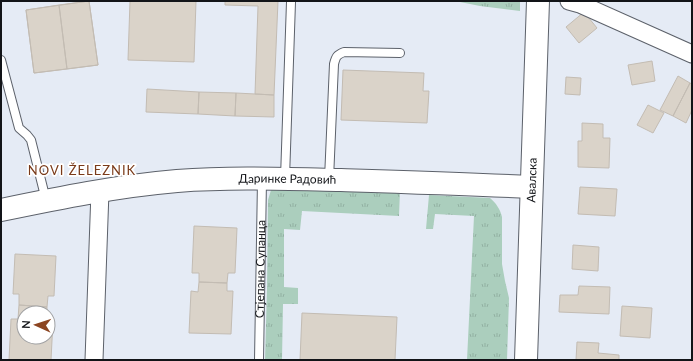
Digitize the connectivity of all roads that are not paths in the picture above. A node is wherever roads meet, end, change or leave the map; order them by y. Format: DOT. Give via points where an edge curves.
graph roads {
  1 [pos="538,1"];
  2 [pos="569,1"];
  3 [pos="291,2"];
  4 [pos="400,53"];
  5 [pos="692,54"];
  6 [pos="1,60"];
  7 [pos="285,178"];
  8 [pos="262,179"];
  9 [pos="329,180"];
  10 [pos="531,187"];
  11 [pos="100,191"];
  12 [pos="46,201"];
  13 [pos="1,210"];
  14 [pos="94,360"];
  15 [pos="259,360"];
  16 [pos="526,360"];
  1 -- 10 [label="street, Авалска"];
  2 -- 5 [label="street"];
  3 -- 7 [label="lane"];
  4 -- 9 [label="lane" via="344,52 336,57"];
  6 -- 12 [label="lane" via="19,128 31,140"];
  7 -- 8 [label="street, Даринке Радовић"];
  7 -- 9 [label="street, Даринке Радовић"];
  8 -- 11 [label="street, Даринке Радовић" via="177,181"];
  8 -- 15 [label="lane, Стјепана Супанца"];
  9 -- 10 [label="street, Даринке Радовић"];
  10 -- 16 [label="street, Авалска"];
  11 -- 12 [label="street, Даринке Радовић"];
  11 -- 14 [label="street"];
  12 -- 13 [label="street, Даринке Радовић"];
}
